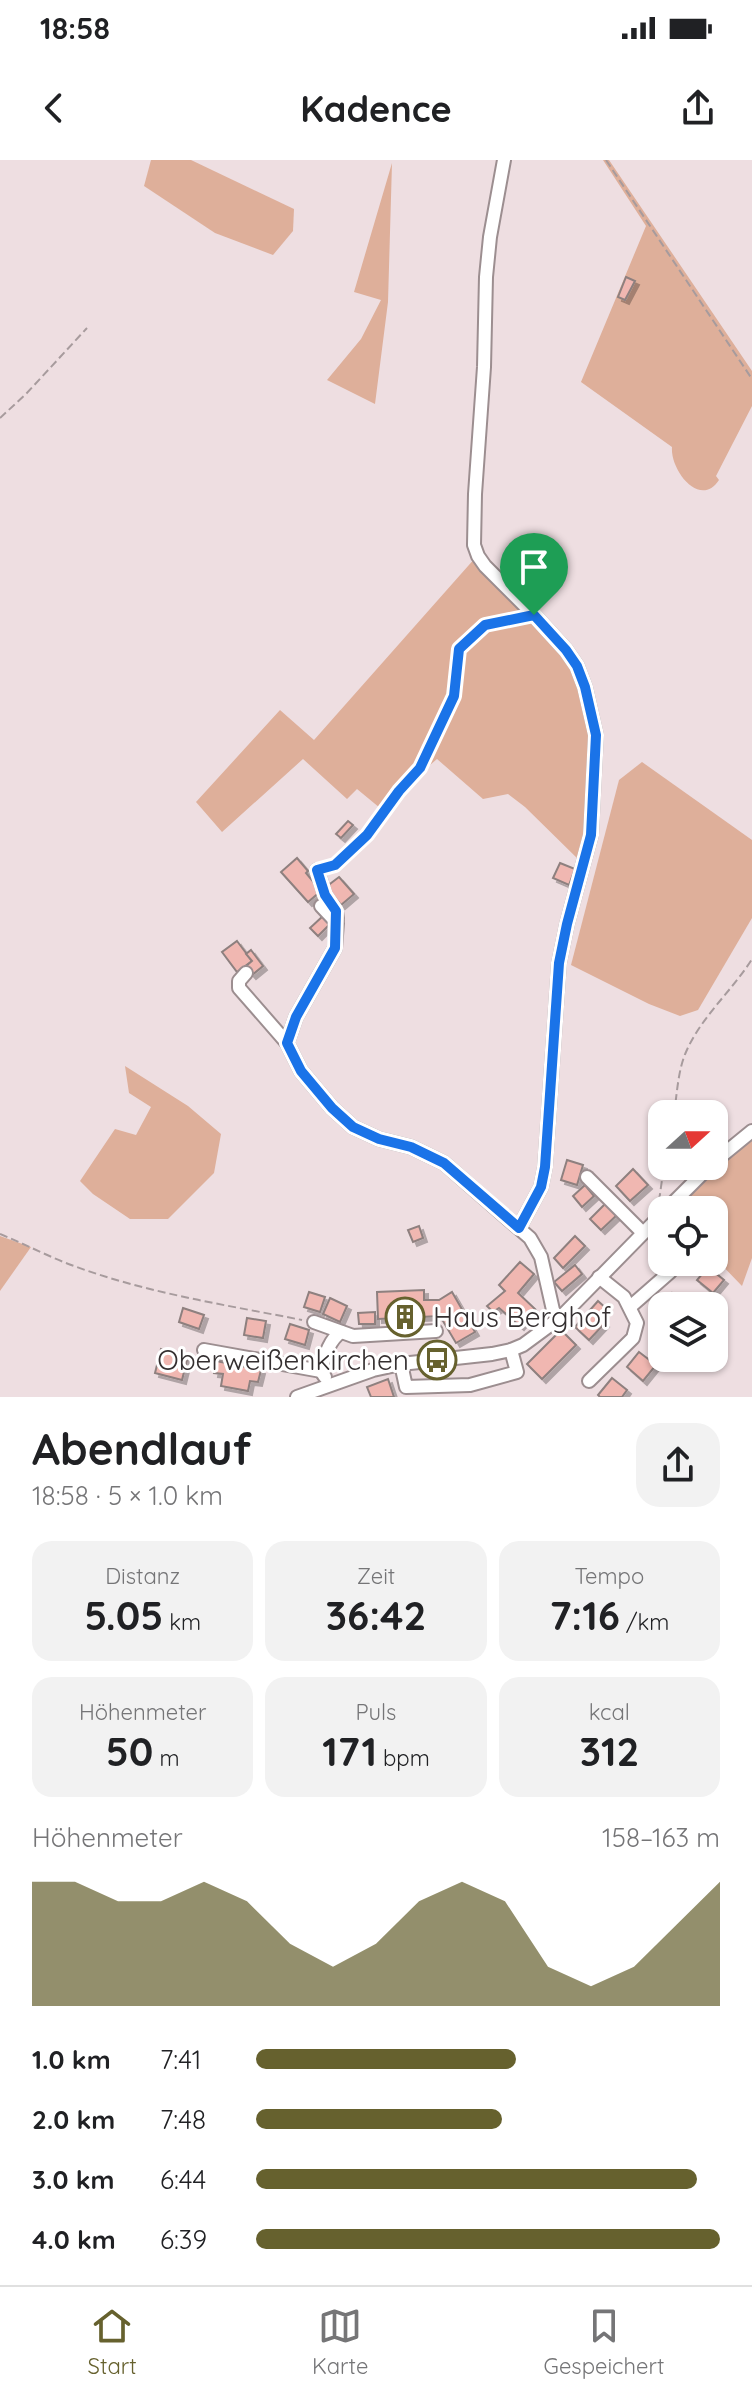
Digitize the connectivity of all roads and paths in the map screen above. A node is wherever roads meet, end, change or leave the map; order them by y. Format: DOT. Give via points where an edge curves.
graph roads {
  1 [pos="504,160"];
  2 [pos="606,160"];
  3 [pos="87,328"];
  4 [pos="752,379"];
  5 [pos="0,418"];
  6 [pos="534,615"];
  7 [pos="317,870"];
  8 [pos="321,906"];
  9 [pos="337,923"];
  10 [pos="752,959"];
  11 [pos="246,973"];
  12 [pos="287,1043"];
  13 [pos="676,1100"];
  14 [pos="752,1131"];
  15 [pos="728,1151"];
  16 [pos="587,1177"];
  17 [pos="696,1180"];
  18 [pos="680,1196"];
  19 [pos="519,1228"];
  20 [pos="648,1228"];
  21 [pos="643,1233"];
  22 [pos="0,1234"];
  23 [pos="665,1276"];
  24 [pos="599,1277"];
  25 [pos="630,1307"];
  26 [pos="561,1317"];
  27 [pos="314,1322"];
  28 [pos="436,1331"];
  29 [pos="341,1332"];
  30 [pos="204,1350"];
  31 [pos="511,1350"];
  32 [pos="401,1364"];
  33 [pos="321,1371"];
  34 [pos="589,1381"];
  35 [pos="331,1384"];
  36 [pos="297,1397"];
  1 -- 6 [label="street" via="486,277 474,545 485,566"];
  2 -- 4 [label="path"];
  3 -- 5 [label="path"];
  6 -- 7 [label="path" via="485,625 459,649 454,696 420,768 367,835 335,865"];
  6 -- 19 [label="street" via="577,666 596,735 596,769 591,835 559,963 545,1167 541,1187"];
  7 -- 9 [label="street"];
  8 -- 9 [label="street"];
  9 -- 12 [label="street" via="335,948"];
  10 -- 13 [label="path" via="697,1029 684,1055"];
  11 -- 12 [label="street" via="239,988"];
  12 -- 19 [label="street" via="301,1071 353,1127 444,1163"];
  14 -- 15 [label="street"];
  16 -- 21 [label="street"];
  17 -- 18 [label="street"];
  19 -- 26 [label="street" via="539,1251 553,1310"];
  20 -- 21 [label="street"];
  21 -- 24 [label="street"];
  22 -- 27 [label="path" via="72,1266 187,1297"];
  23 -- 25 [label="street"];
  24 -- 25 [label="street"];
  24 -- 26 [label="street"];
  25 -- 34 [label="street" via="637,1323 633,1338"];
  26 -- 31 [label="street"];
  27 -- 29 [label="street"];
  28 -- 29 [label="street" via="369,1336"];
  29 -- 33 [label="street" via="333,1337"];
  30 -- 33 [label="street"];
  31 -- 32 [label="street"];
  31 -- 32 [label="street" via="517,1372 470,1385 406,1387"];
  32 -- 35 [label="street"];
  33 -- 35 [label="street"];
  35 -- 36 [label="street"];
}
